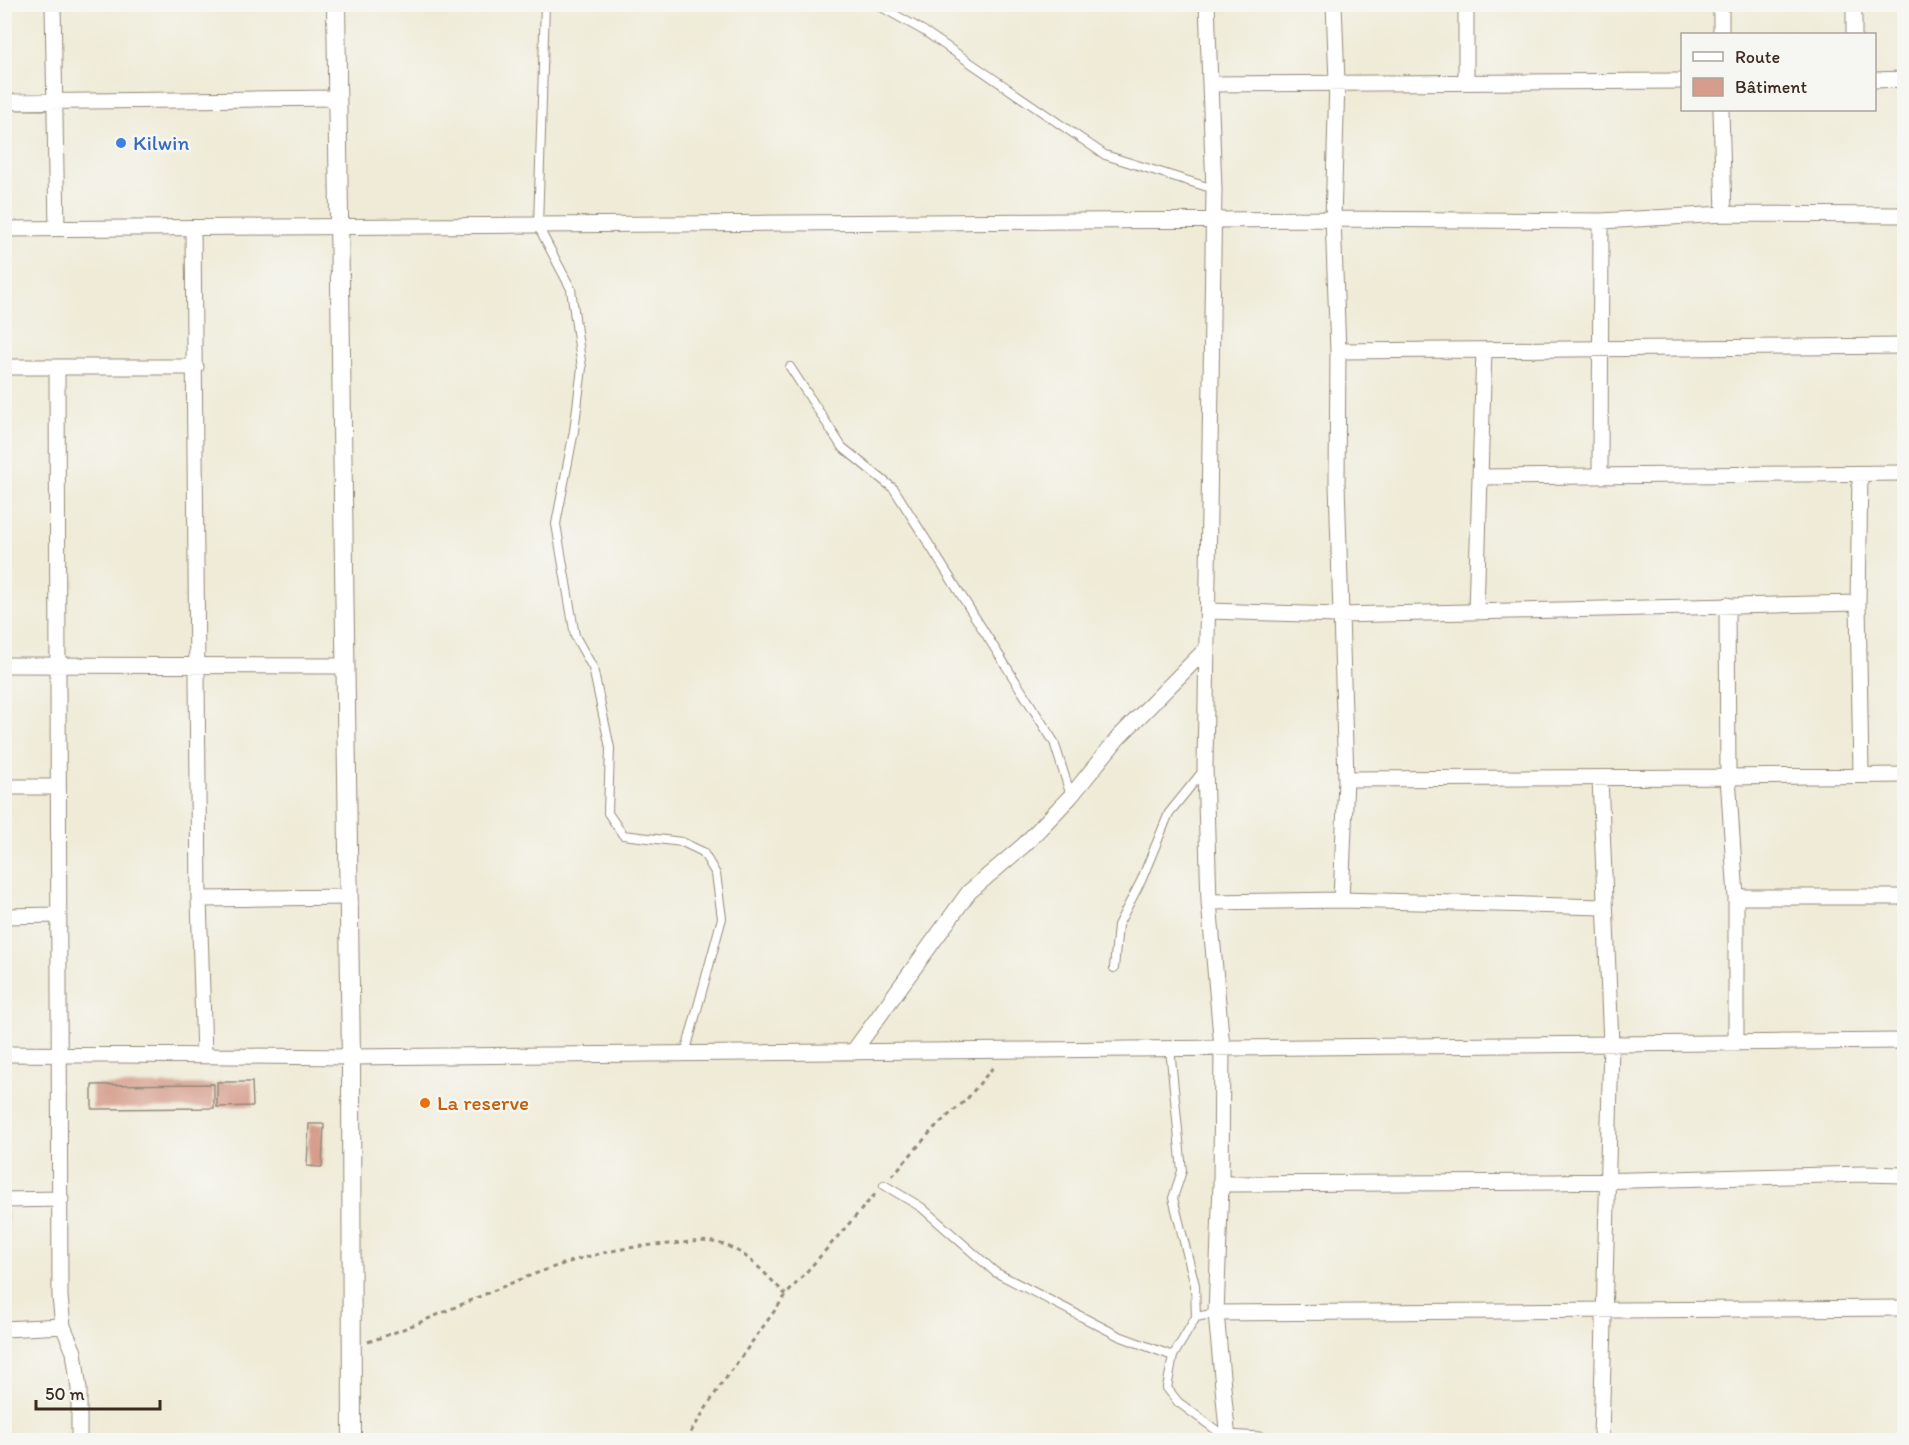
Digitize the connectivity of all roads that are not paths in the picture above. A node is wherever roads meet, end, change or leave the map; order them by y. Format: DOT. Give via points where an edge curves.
graph roads {
  1 [pos="53,4"];
  2 [pos="336,4"];
  3 [pos="545,4"];
  4 [pos="876,4"];
  5 [pos="1207,4"];
  6 [pos="1334,4"];
  7 [pos="1466,4"];
  8 [pos="1721,4"];
  9 [pos="1854,4"];
  10 [pos="1721,33"];
  11 [pos="1854,33"];
  12 [pos="1876,80"];
  13 [pos="1905,80"];
  14 [pos="1337,81"];
  15 [pos="1466,81"];
  16 [pos="1681,81"];
  17 [pos="1212,84"];
  18 [pos="337,98"];
  19 [pos="4,102"];
  20 [pos="55,102"];
  21 [pos="1721,111"];
  22 [pos="1214,189"];
  23 [pos="1724,214"];
  24 [pos="1905,215"];
  25 [pos="1333,219"];
  26 [pos="1601,221"];
  27 [pos="1212,222"];
  28 [pos="538,226"];
  29 [pos="338,227"];
  30 [pos="192,228"];
  31 [pos="57,229"];
  32 [pos="4,230"];
  33 [pos="1905,346"];
  34 [pos="1601,348"];
  35 [pos="1484,350"];
  36 [pos="1338,351"];
  37 [pos="4,367"];
  38 [pos="790,367"];
  39 [pos="57,368"];
  40 [pos="195,368"];
  41 [pos="1905,473"];
  42 [pos="1600,474"];
  43 [pos="1860,474"];
  44 [pos="1480,477"];
  45 [pos="1858,603"];
  46 [pos="1727,605"];
  47 [pos="1209,611"];
  48 [pos="1476,612"];
  49 [pos="1339,615"];
  50 [pos="1206,649"];
  51 [pos="4,664"];
  52 [pos="58,665"];
  53 [pos="197,665"];
  54 [pos="344,666"];
  55 [pos="1205,768"];
  56 [pos="1861,773"];
  57 [pos="1905,775"];
  58 [pos="1600,777"];
  59 [pos="1728,777"];
  60 [pos="1346,779"];
  61 [pos="4,787"];
  62 [pos="58,787"];
  63 [pos="1071,796"];
  64 [pos="348,897"];
  65 [pos="1736,897"];
  66 [pos="1905,897"];
  67 [pos="199,900"];
  68 [pos="1341,900"];
  69 [pos="1209,902"];
  70 [pos="1604,907"];
  71 [pos="58,915"];
  72 [pos="4,916"];
  73 [pos="1114,969"];
  74 [pos="1905,1041"];
  75 [pos="1736,1042"];
  76 [pos="1611,1044"];
  77 [pos="1222,1047"];
  78 [pos="1170,1048"];
  79 [pos="852,1052"];
  80 [pos="4,1054"];
  81 [pos="59,1054"];
  82 [pos="685,1054"];
  83 [pos="204,1055"];
  84 [pos="351,1057"];
  85 [pos="1905,1175"];
  86 [pos="1607,1181"];
  87 [pos="1221,1184"];
  88 [pos="884,1185"];
  89 [pos="61,1199"];
  90 [pos="4,1200"];
  91 [pos="1905,1308"];
  92 [pos="1604,1311"];
  93 [pos="1216,1313"];
  94 [pos="1196,1317"];
  95 [pos="63,1326"];
  96 [pos="4,1329"];
  97 [pos="1173,1356"];
  98 [pos="1228,1439"];
  99 [pos="79,1440"];
  100 [pos="352,1440"];
  101 [pos="1260,1440"];
  102 [pos="1601,1440"];
  1 -- 20 [label="street"];
  2 -- 18 [label="street"];
  3 -- 28 [label="lane"];
  4 -- 22 [label="lane" via="924,31 1105,155"];
  5 -- 17 [label="street"];
  6 -- 14 [label="street"];
  7 -- 15 [label="street"];
  8 -- 10 [label="street"];
  9 -- 11 [label="street"];
  12 -- 13 [label="street"];
  14 -- 15 [label="street"];
  14 -- 17 [label="street"];
  14 -- 25 [label="street"];
  15 -- 16 [label="street"];
  17 -- 22 [label="street"];
  18 -- 20 [label="street"];
  18 -- 29 [label="street"];
  19 -- 20 [label="street"];
  20 -- 31 [label="street"];
  21 -- 23 [label="street"];
  22 -- 27 [label="street"];
  23 -- 24 [label="street"];
  23 -- 26 [label="street"];
  25 -- 26 [label="street"];
  25 -- 27 [label="street"];
  25 -- 36 [label="street"];
  26 -- 34 [label="street"];
  27 -- 28 [label="street"];
  27 -- 47 [label="street"];
  28 -- 29 [label="street"];
  28 -- 82 [label="lane" via="571,289 582,368 556,524 574,636 593,668 610,748 608,813 623,835 682,842 702,852 716,874 722,918"];
  29 -- 30 [label="street"];
  29 -- 54 [label="street"];
  30 -- 31 [label="street"];
  30 -- 40 [label="street"];
  31 -- 32 [label="street"];
  33 -- 34 [label="street"];
  34 -- 35 [label="street"];
  34 -- 42 [label="street"];
  35 -- 36 [label="street"];
  35 -- 44 [label="street"];
  36 -- 49 [label="street"];
  37 -- 39 [label="street"];
  38 -- 63 [label="lane" via="842,447 894,489 1054,742"];
  39 -- 40 [label="street"];
  39 -- 52 [label="street"];
  40 -- 53 [label="street"];
  41 -- 43 [label="street"];
  42 -- 43 [label="street"];
  42 -- 44 [label="street"];
  43 -- 45 [label="street"];
  44 -- 48 [label="street"];
  45 -- 46 [label="street"];
  45 -- 56 [label="street"];
  46 -- 48 [label="street"];
  46 -- 59 [label="street"];
  47 -- 49 [label="street"];
  47 -- 50 [label="street"];
  48 -- 49 [label="street"];
  49 -- 60 [label="street"];
  50 -- 55 [label="street"];
  50 -- 63 [label="street" via="1118,738"];
  51 -- 52 [label="street"];
  52 -- 53 [label="street"];
  52 -- 62 [label="street"];
  53 -- 54 [label="street"];
  53 -- 67 [label="street"];
  54 -- 64 [label="street"];
  55 -- 69 [label="street"];
  55 -- 73 [label="lane" via="1169,813 1118,926"];
  56 -- 57 [label="street"];
  56 -- 59 [label="street"];
  58 -- 59 [label="street"];
  58 -- 60 [label="street"];
  58 -- 70 [label="street"];
  59 -- 65 [label="street"];
  60 -- 68 [label="street"];
  61 -- 62 [label="street"];
  62 -- 71 [label="street"];
  63 -- 79 [label="street" via="1024,845 969,892"];
  64 -- 67 [label="street"];
  64 -- 84 [label="street"];
  65 -- 66 [label="street"];
  65 -- 75 [label="street"];
  67 -- 83 [label="street"];
  68 -- 69 [label="street"];
  68 -- 70 [label="street"];
  69 -- 77 [label="street"];
  70 -- 76 [label="street"];
  71 -- 72 [label="street"];
  71 -- 81 [label="street"];
  74 -- 75 [label="street"];
  75 -- 76 [label="street"];
  76 -- 77 [label="street"];
  76 -- 86 [label="street"];
  77 -- 78 [label="street"];
  77 -- 87 [label="street"];
  78 -- 79 [label="street"];
  78 -- 94 [label="lane" via="1182,1171 1173,1198 1195,1285"];
  79 -- 82 [label="street"];
  80 -- 81 [label="street"];
  81 -- 83 [label="street"];
  81 -- 89 [label="street"];
  82 -- 84 [label="street"];
  83 -- 84 [label="street"];
  84 -- 100 [label="street"];
  85 -- 86 [label="street"];
  86 -- 87 [label="street"];
  86 -- 92 [label="street"];
  87 -- 93 [label="street"];
  88 -- 97 [label="lane" via="921,1207 994,1272 1119,1336"];
  89 -- 90 [label="street"];
  89 -- 95 [label="street"];
  91 -- 92 [label="street"];
  92 -- 93 [label="street"];
  92 -- 102 [label="street"];
  93 -- 94 [label="lane"];
  93 -- 98 [label="street"];
  94 -- 97 [label="lane"];
  95 -- 96 [label="street"];
  95 -- 99 [label="street" via="74,1352 78,1380"];
  97 -- 98 [label="lane" via="1167,1388 1178,1402"];
  98 -- 101 [label="street"];
}
